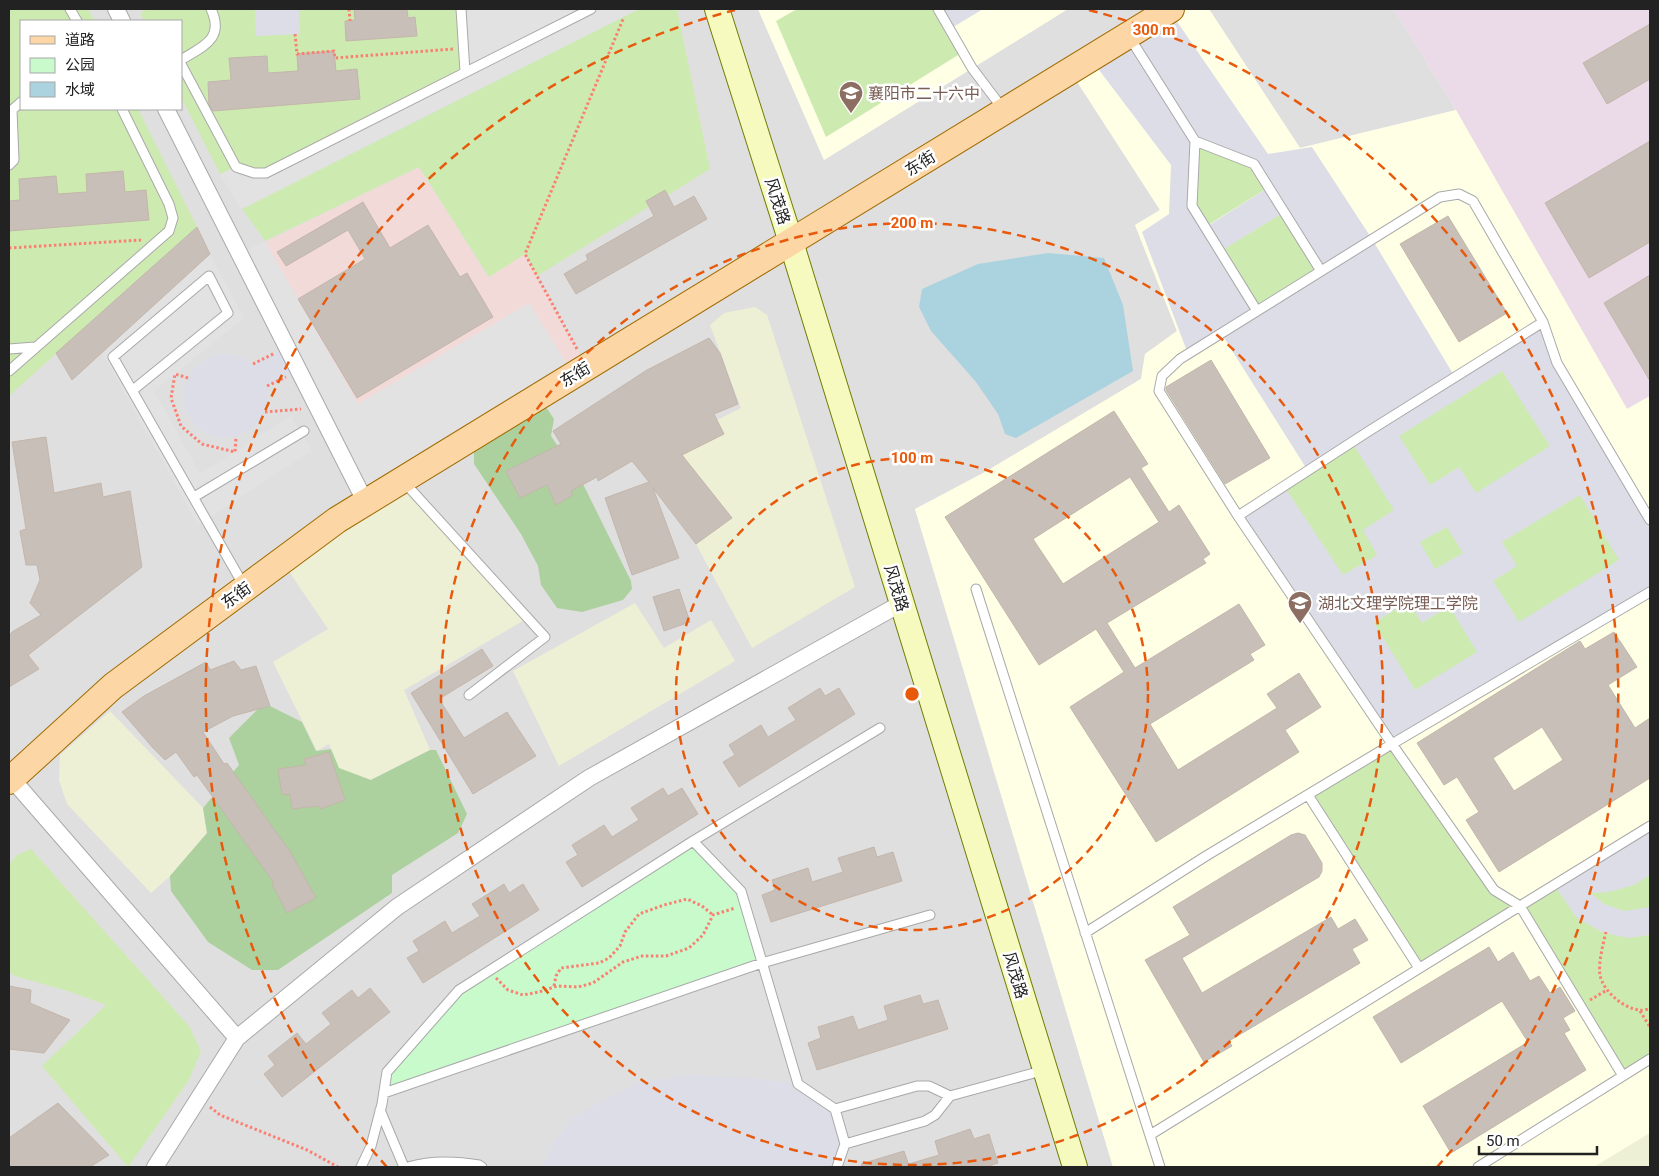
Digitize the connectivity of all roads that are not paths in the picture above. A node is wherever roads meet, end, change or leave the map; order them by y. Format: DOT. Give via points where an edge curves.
graph roads {
  1 [pos="70,9"];
  2 [pos="211,9"];
  3 [pos="461,9"];
  4 [pos="591,9"];
  5 [pos="717,9"];
  6 [pos="938,9"];
  7 [pos="1171,9"];
  8 [pos="76,20"];
  9 [pos="1128,35"];
  10 [pos="182,59"];
  11 [pos="182,66"];
  12 [pos="465,72"];
  13 [pos="20,103"];
  14 [pos="122,110"];
  15 [pos="167,110"];
  16 [pos="1004,111"];
  17 [pos="1195,141"];
  18 [pos="9,165"];
  19 [pos="791,242"];
  20 [pos="1321,271"];
  21 [pos="1257,311"];
  22 [pos="1543,322"];
  23 [pos="35,347"];
  24 [pos="9,349"];
  25 [pos="9,371"];
  26 [pos="133,390"];
  27 [pos="304,431"];
  28 [pos="402,480"];
  29 [pos="194,497"];
  30 [pos="366,502"];
  31 [pos="1238,516"];
  32 [pos="1650,520"];
  33 [pos="246,588"];
  34 [pos="976,589"];
  35 [pos="1650,592"];
  36 [pos="902,603"];
  37 [pos="469,695"];
  38 [pos="880,728"];
  39 [pos="1392,744"];
  40 [pos="10,780"];
  41 [pos="1308,795"];
  42 [pos="1650,826"];
  43 [pos="693,840"];
  44 [pos="1520,906"];
  45 [pos="930,914"];
  46 [pos="1085,932"];
  47 [pos="762,963"];
  48 [pos="1419,968"];
  49 [pos="237,1038"];
  50 [pos="1650,1059"];
  51 [pos="1045,1070"];
  52 [pos="1623,1076"];
  53 [pos="384,1093"];
  54 [pos="950,1096"];
  55 [pos="380,1110"];
  56 [pos="835,1110"];
  57 [pos="1150,1135"];
  58 [pos="845,1144"];
  59 [pos="156,1167"];
  60 [pos="361,1167"];
  61 [pos="406,1167"];
  62 [pos="482,1167"];
  63 [pos="837,1167"];
  64 [pos="1075,1167"];
  65 [pos="1160,1167"];
  66 [pos="1478,1167"];
  1 -- 8 [label="lane"];
  2 -- 10 [label="lane" via="216,29 210,42"];
  3 -- 12 [label="lane"];
  4 -- 12 [label="lane"];
  5 -- 19 [label="street, 风茂路"];
  6 -- 16 [label="lane" via="972,68"];
  7 -- 9 [label="main road, 东街"];
  9 -- 16 [label="main road, 东街"];
  9 -- 17 [label="lane"];
  11 -- 12 [label="lane" via="236,167 254,173 266,172"];
  13 -- 18 [label="lane" via="12,110 14,160"];
  14 -- 23 [label="lane" via="169,204 173,218 169,231"];
  15 -- 30 [label="street"];
  16 -- 19 [label="main road, 东街"];
  17 -- 20 [label="lane" via="1254,164"];
  17 -- 21 [label="lane" via="1192,206"];
  19 -- 28 [label="main road, 东街"];
  19 -- 36 [label="street, 风茂路"];
  20 -- 21 [label="lane"];
  20 -- 22 [label="lane" via="1440,197 1459,194 1473,201"];
  21 -- 31 [label="lane" via="1180,359 1162,376 1160,391"];
  22 -- 31 [label="lane"];
  22 -- 32 [label="lane" via="1557,364"];
  23 -- 24 [label="lane"];
  23 -- 25 [label="lane"];
  26 -- 26 [label="lane" via="113,357 209,276 228,314"];
  26 -- 29 [label="lane"];
  27 -- 29 [label="lane"];
  28 -- 30 [label="main road, 东街"];
  28 -- 37 [label="lane" via="545,637"];
  29 -- 33 [label="lane"];
  30 -- 33 [label="main road, 东街"];
  31 -- 39 [label="lane"];
  33 -- 40 [label="main road, 东街" via="113,686"];
  34 -- 46 [label="lane"];
  35 -- 39 [label="lane"];
  36 -- 49 [label="street" via="589,778 397,907"];
  36 -- 51 [label="street, 风茂路"];
  38 -- 43 [label="lane"];
  39 -- 41 [label="lane"];
  39 -- 44 [label="lane" via="1494,890"];
  40 -- 49 [label="street"];
  41 -- 46 [label="lane"];
  41 -- 48 [label="lane"];
  42 -- 44 [label="lane"];
  43 -- 47 [label="lane" via="741,891"];
  43 -- 53 [label="lane" via="459,990 387,1072"];
  44 -- 48 [label="lane"];
  44 -- 52 [label="lane"];
  45 -- 47 [label="lane"];
  46 -- 57 [label="lane"];
  47 -- 53 [label="lane"];
  47 -- 56 [label="lane" via="798,1084"];
  48 -- 57 [label="lane"];
  49 -- 59 [label="street"];
  50 -- 52 [label="lane"];
  51 -- 54 [label="lane"];
  51 -- 64 [label="street, 风茂路"];
  52 -- 66 [label="lane"];
  53 -- 55 [label="lane"];
  54 -- 56 [label="lane" via="929,1086 917,1086"];
  54 -- 58 [label="lane" via="935,1116 925,1121"];
  55 -- 60 [label="lane" via="371,1146"];
  55 -- 61 [label="lane"];
  56 -- 58 [label="lane"];
  57 -- 65 [label="lane"];
  58 -- 63 [label="lane"];
  61 -- 62 [label="lane" via="423,1162 456,1161"];
}
